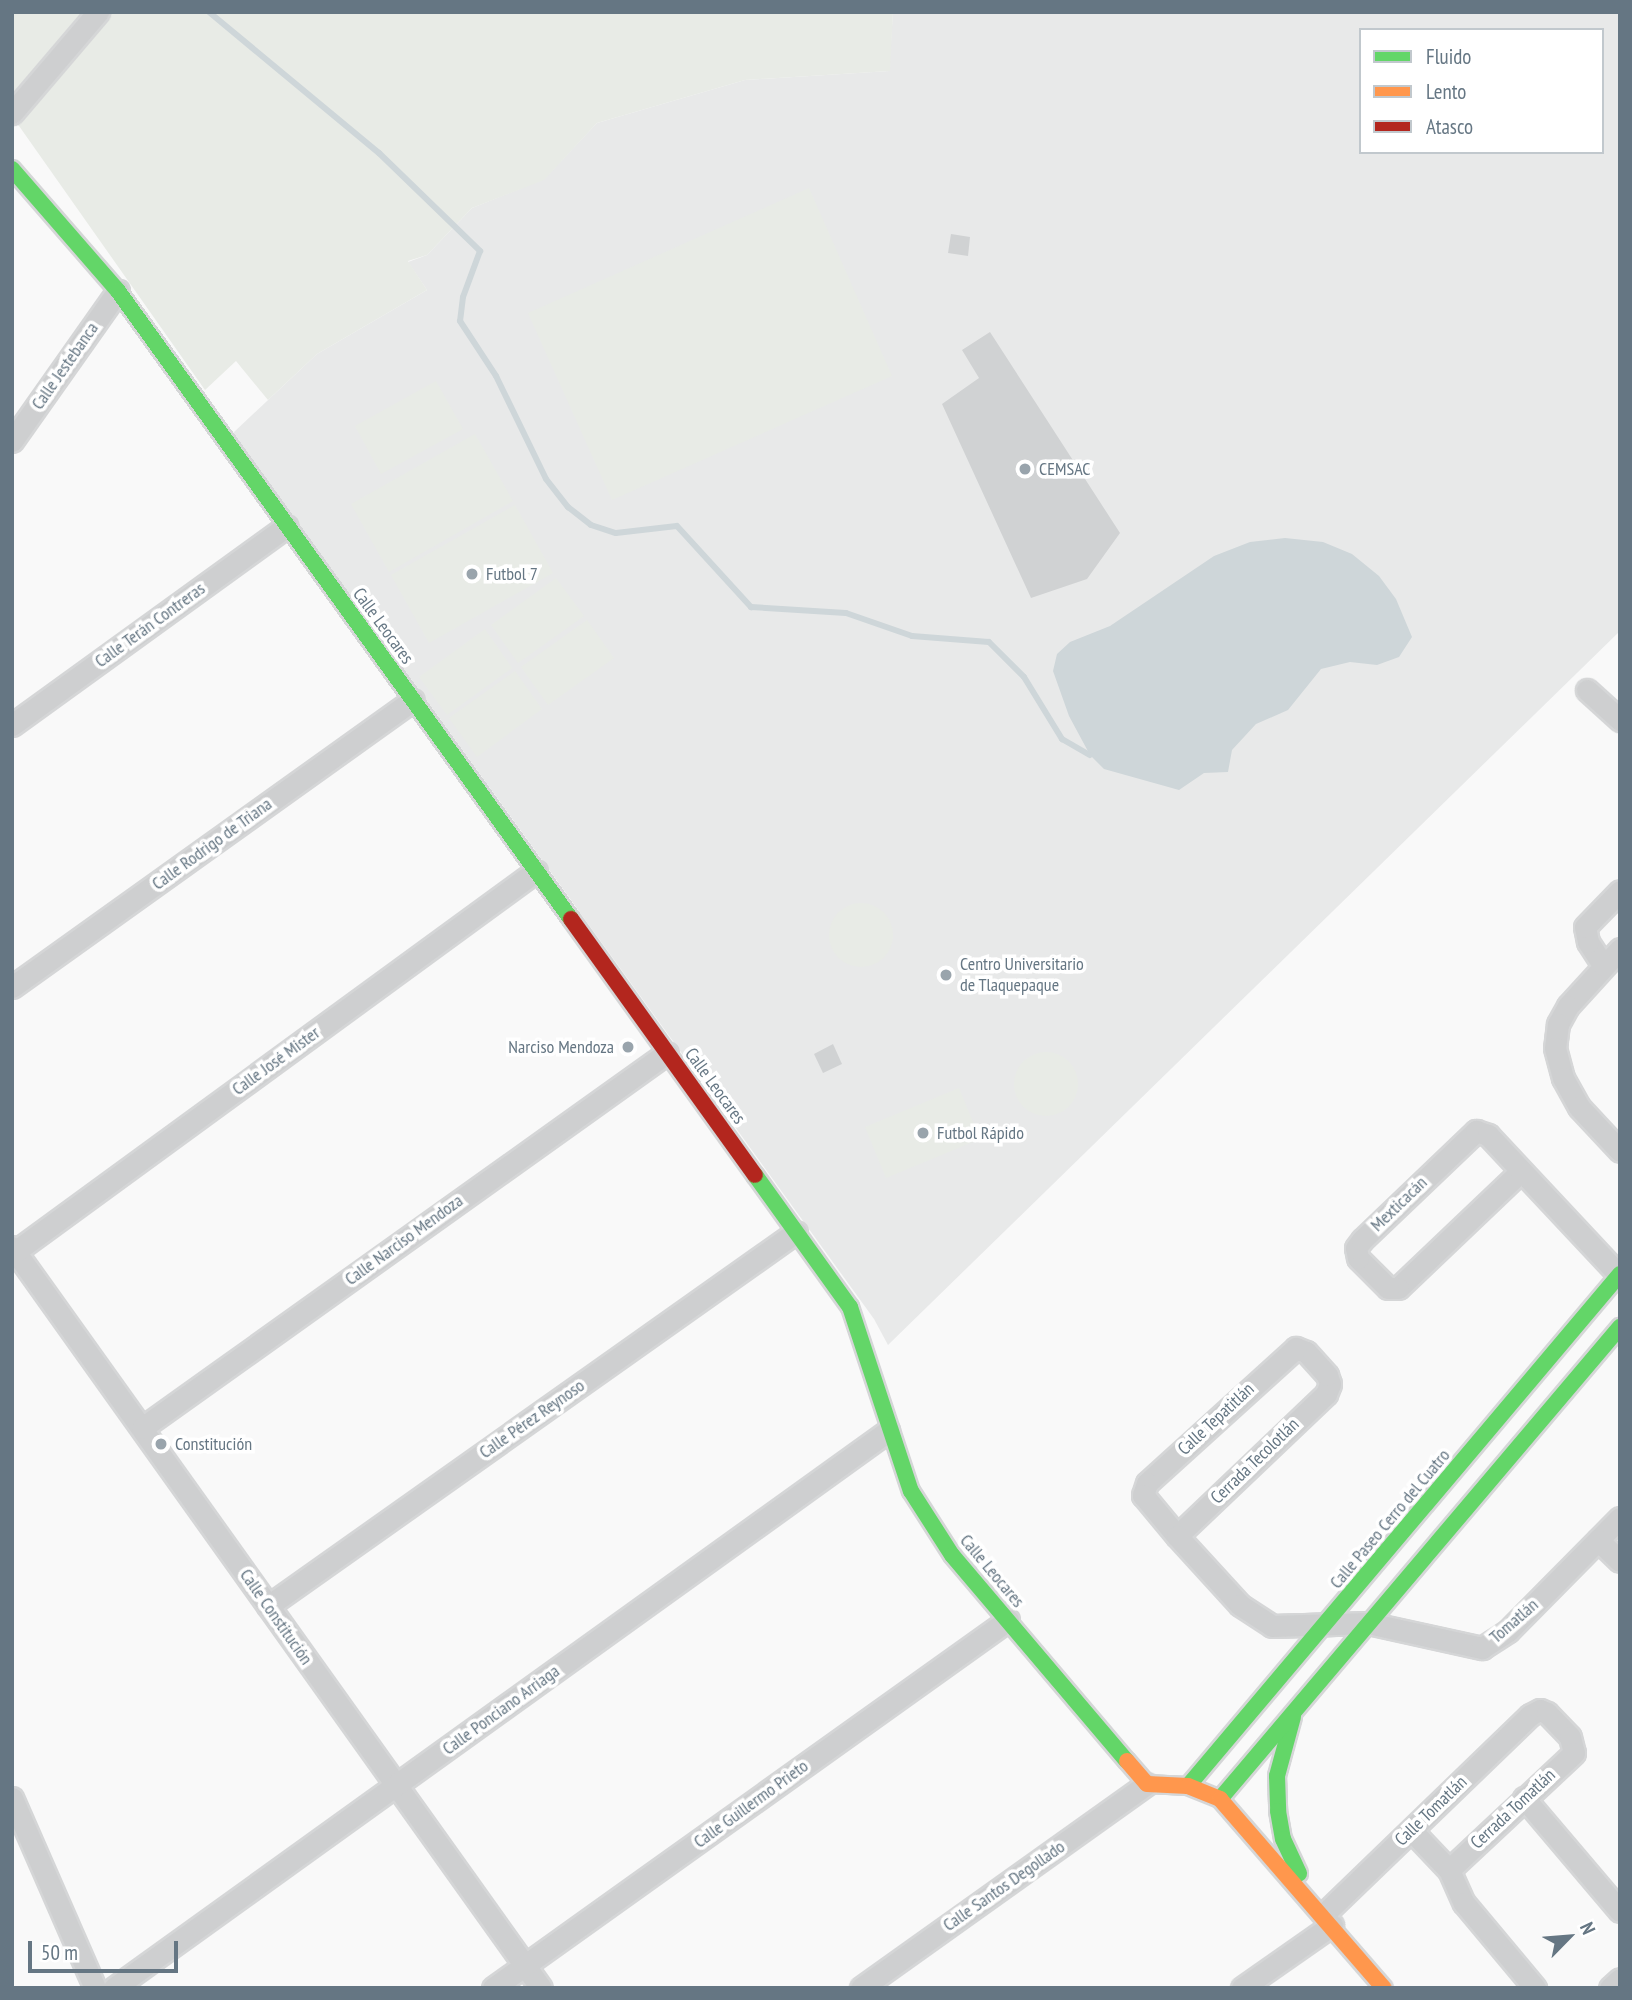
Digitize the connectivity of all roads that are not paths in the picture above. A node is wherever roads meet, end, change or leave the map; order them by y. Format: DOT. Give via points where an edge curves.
graph roads {
  1 [pos="98,12"];
  2 [pos="12,113"];
  3 [pos="12,169"];
  4 [pos="118,291"];
  5 [pos="12,441"];
  6 [pos="287,526"];
  7 [pos="1587,690"];
  8 [pos="412,700"];
  9 [pos="1620,720"];
  10 [pos="12,725"];
  11 [pos="536,872"];
  12 [pos="1620,891"];
  13 [pos="1620,949"];
  14 [pos="1603,965"];
  15 [pos="12,987"];
  16 [pos="667,1052"];
  17 [pos="1620,1151"];
  18 [pos="1520,1172"];
  19 [pos="796,1232"];
  20 [pos="14,1249"];
  21 [pos="1620,1275"];
  22 [pos="1620,1327"];
  23 [pos="1296,1348"];
  24 [pos="142,1428"];
  25 [pos="888,1431"];
  26 [pos="1620,1518"];
  27 [pos="1177,1536"];
  28 [pos="1598,1540"];
  29 [pos="1620,1561"];
  30 [pos="268,1606"];
  31 [pos="1008,1620"];
  32 [pos="1368,1623"];
  33 [pos="1325,1627"];
  34 [pos="1296,1708"];
  35 [pos="1539,1710"];
  36 [pos="1147,1784"];
  37 [pos="396,1786"];
  38 [pos="1188,1786"];
  39 [pos="1524,1798"];
  40 [pos="1220,1799"];
  41 [pos="13,1801"];
  42 [pos="1412,1831"];
  43 [pos="1449,1870"];
  44 [pos="1304,1892"];
  45 [pos="1620,1911"];
  46 [pos="1328,1919"];
  47 [pos="525,1966"];
  48 [pos="1620,1979"];
  49 [pos="95,1988"];
  50 [pos="114,1988"];
  51 [pos="494,1988"];
  52 [pos="541,1988"];
  53 [pos="861,1988"];
  54 [pos="1242,1988"];
  55 [pos="1384,1988"];
  56 [pos="1535,1988"];
  57 [pos="1609,1988"];
  1 -- 2 [label="street"];
  3 -- 4 [label="street, Calle Leocares"];
  4 -- 5 [label="street, Calle Jestebanca"];
  4 -- 6 [label="street, Calle Leocares"];
  6 -- 8 [label="street, Calle Leocares"];
  6 -- 10 [label="street, Calle Terán Contreras"];
  7 -- 9 [label="street"];
  8 -- 11 [label="street, Calle Leocares"];
  8 -- 15 [label="street, Calle Rodrigo de Triana"];
  11 -- 16 [label="street, Calle Leocares"];
  11 -- 20 [label="street, Calle José Mister"];
  12 -- 14 [label="street" via="1585,927 1588,942"];
  13 -- 14 [label="street"];
  14 -- 17 [label="street" via="1568,1006 1558,1024 1555,1048 1563,1078 1579,1107"];
  16 -- 19 [label="street, Calle Leocares"];
  16 -- 24 [label="street, Calle Narciso Mendoza"];
  18 -- 18 [label="street, Mexticacán" via="1488,1135 1476,1132 1362,1240 1356,1248 1358,1258 1388,1288 1398,1289"];
  18 -- 21 [label="street, Mexticacán"];
  19 -- 25 [label="street, Calle Leocares" via="850,1307"];
  19 -- 30 [label="street, Calle Pérez Reynoso"];
  20 -- 24 [label="street, Calle Constitución"];
  21 -- 33 [label="street, Calle Paseo Cerro del Cuatro"];
  22 -- 32 [label="street"];
  23 -- 27 [label="street, Calle Tepatitlán" via="1147,1483 1143,1495"];
  23 -- 27 [label="street, Cerrada Tecolotlán" via="1306,1352 1331,1384 1326,1394"];
  24 -- 30 [label="street, Calle Constitución"];
  25 -- 31 [label="street, Calle Leocares" via="929,1522"];
  25 -- 37 [label="street, Calle Ponciano Arriaga"];
  26 -- 28 [label="street, Tomatlán"];
  27 -- 33 [label="street" via="1240,1605 1272,1626"];
  28 -- 29 [label="street"];
  28 -- 32 [label="street, Tomatlán" via="1508,1631 1482,1648"];
  30 -- 37 [label="street, Calle Constitución"];
  31 -- 36 [label="street, Calle Leocares"];
  31 -- 47 [label="street, Calle Guillermo Prieto"];
  32 -- 33 [label="street, Tomatlán"];
  32 -- 34 [label="street"];
  33 -- 38 [label="street, Calle Paseo Cerro del Cuatro"];
  34 -- 40 [label="street"];
  34 -- 44 [label="street" via="1277,1776 1278,1811"];
  35 -- 39 [label="street, Cerrada Tomatlán" via="1570,1737 1574,1753"];
  35 -- 42 [label="street, Calle Tomatlán"];
  36 -- 38 [label="street"];
  36 -- 53 [label="street, Calle Santos Degollado"];
  37 -- 47 [label="street, Calle Constitución"];
  37 -- 50 [label="street, Calle Ponciano Arriaga"];
  38 -- 40 [label="street"];
  39 -- 43 [label="street, Cerrada Tomatlán"];
  39 -- 45 [label="street"];
  40 -- 44 [label="street"];
  41 -- 49 [label="street"];
  42 -- 43 [label="street"];
  42 -- 46 [label="street, Calle Tomatlán"];
  43 -- 56 [label="street" via="1464,1903"];
  44 -- 46 [label="street"];
  46 -- 54 [label="street, Calle Tomatlán"];
  46 -- 55 [label="street"];
  47 -- 51 [label="street, Calle Guillermo Prieto"];
  47 -- 52 [label="street, Calle Constitución"];
  48 -- 57 [label="street"];
}
